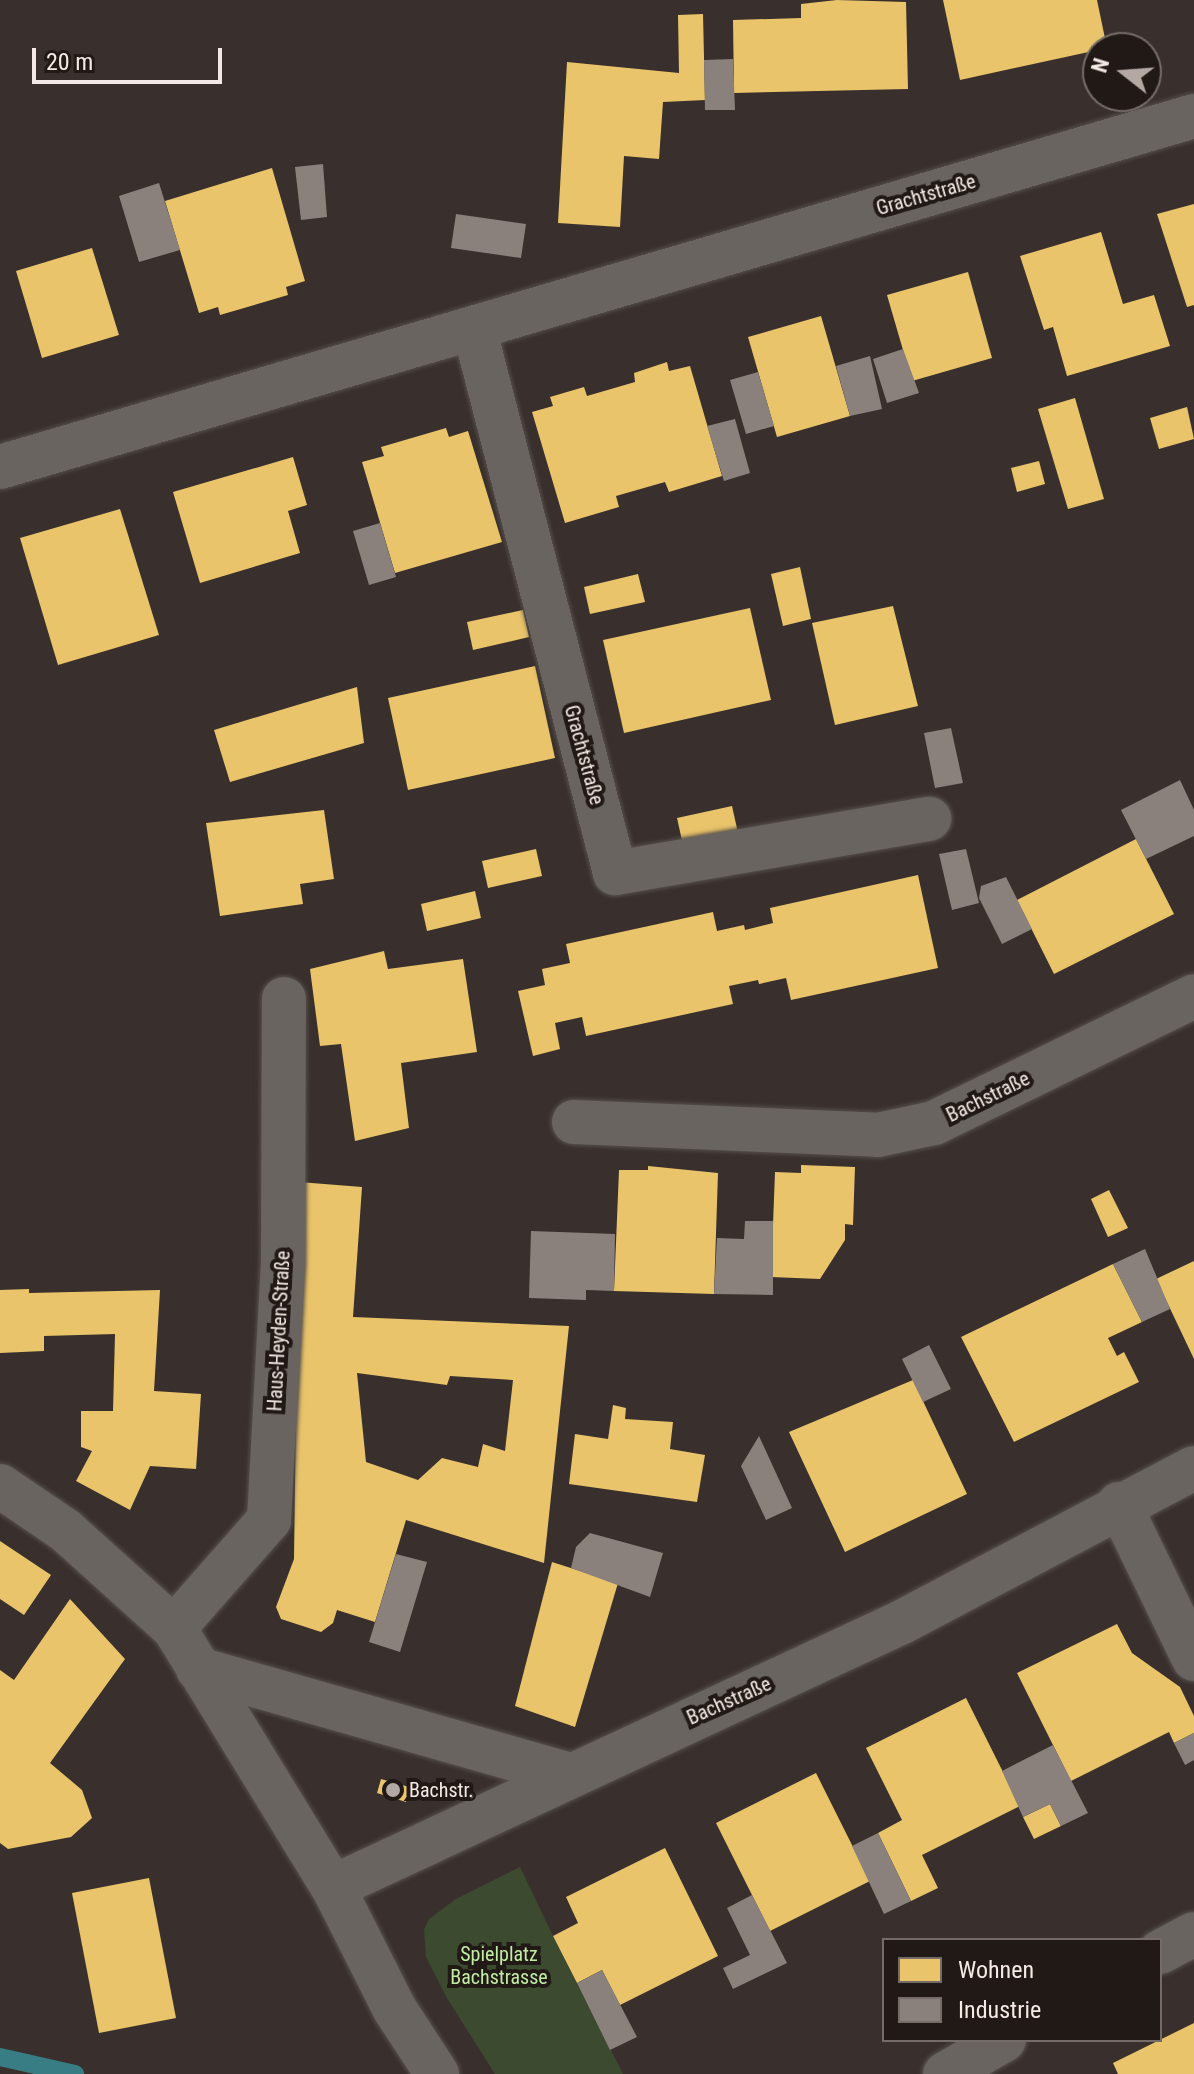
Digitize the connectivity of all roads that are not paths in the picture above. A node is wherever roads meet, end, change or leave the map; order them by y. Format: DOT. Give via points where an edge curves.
graph roads {
  1 [pos="1194,116"];
  2 [pos="474,328"];
  3 [pos="0,467"];
  4 [pos="929,819"];
  5 [pos="1194,996"];
  6 [pos="284,999"];
  7 [pos="574,1122"];
  8 [pos="1194,1468"];
  9 [pos="0,1486"];
  10 [pos="1119,1504"];
  11 [pos="174,1628"];
  12 [pos="1194,1659"];
  13 [pos="198,1669"];
  14 [pos="567,1774"];
  15 [pos="333,1887"];
  16 [pos="1194,1934"];
  17 [pos="1162,1951"];
  18 [pos="1001,2042"];
  19 [pos="437,2074"];
  20 [pos="945,2074"];
  1 -- 2 [label="street, Grachtstraße"];
  2 -- 3 [label="street, Grachtstraße"];
  2 -- 4 [label="street, Grachtstraße" via="615,873"];
  5 -- 7 [label="street, Bachstraße" via="920,1126 878,1135"];
  6 -- 11 [label="street, Haus-Heyden-Straße" via="283,1261 269,1520"];
  8 -- 10 [label="street, Bachstraße"];
  9 -- 11 [label="street" via="65,1530"];
  10 -- 12 [label="street"];
  10 -- 14 [label="street, Bachstraße" via="902,1622"];
  11 -- 13 [label="street"];
  13 -- 14 [label="street"];
  13 -- 15 [label="street"];
  14 -- 15 [label="street, Bachstraße"];
  15 -- 19 [label="street" via="394,2008"];
  16 -- 17 [label="street"];
  18 -- 20 [label="street"];
}
